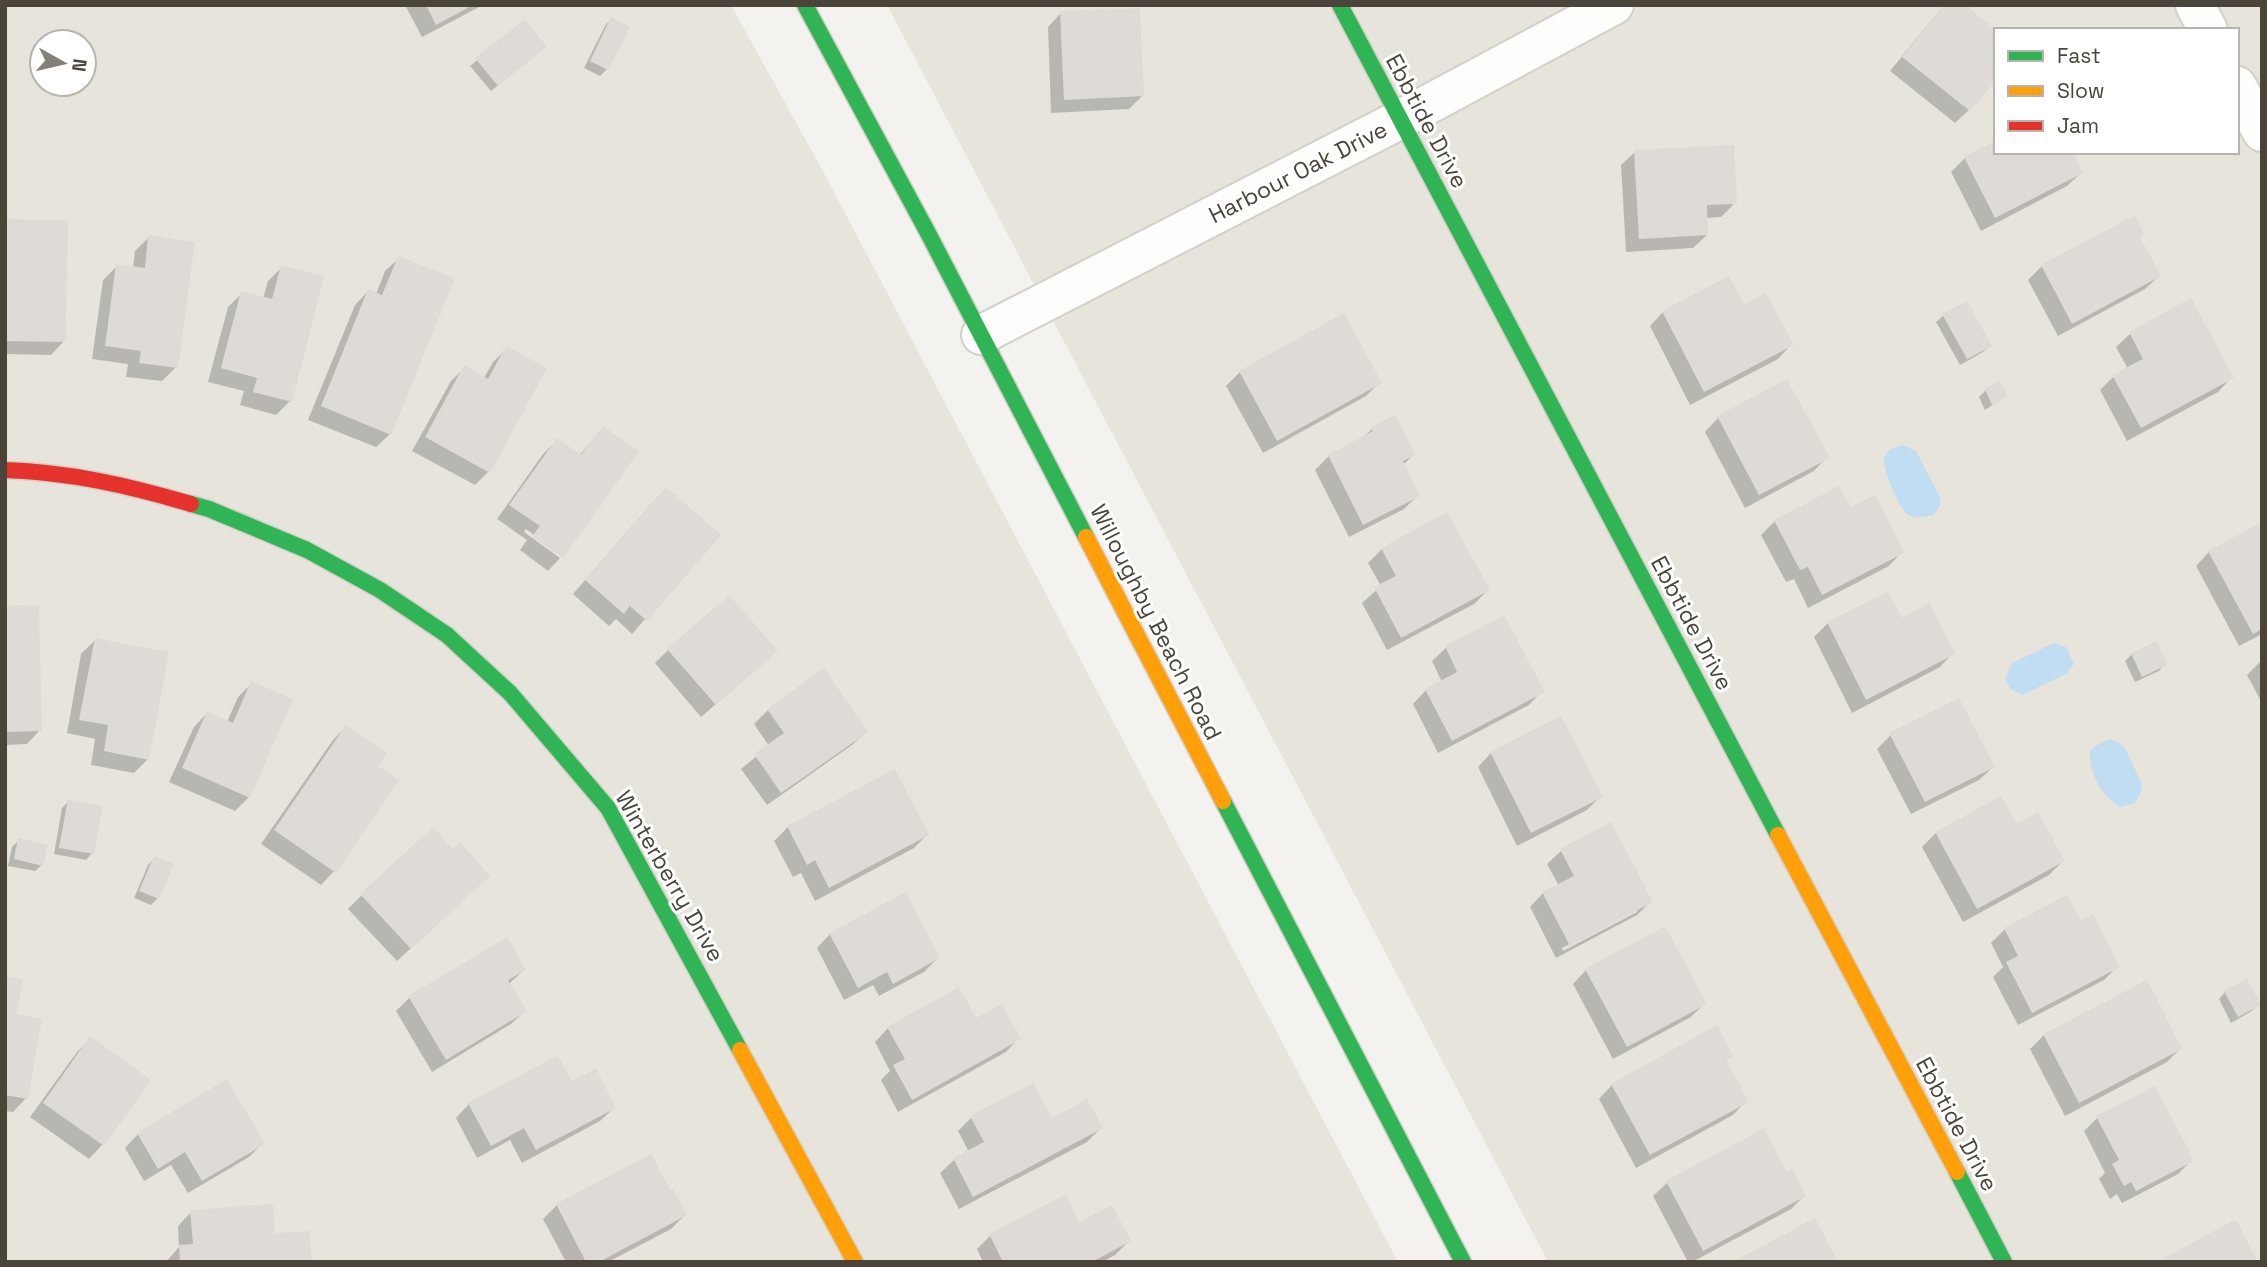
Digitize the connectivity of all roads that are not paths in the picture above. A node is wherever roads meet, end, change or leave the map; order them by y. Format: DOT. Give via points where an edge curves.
graph roads {
  1 [pos="805,5"];
  2 [pos="1340,5"];
  3 [pos="1614,5"];
  4 [pos="2195,5"];
  5 [pos="2207,28"];
  6 [pos="2239,90"];
  7 [pos="1401,119"];
  8 [pos="2262,132"];
  9 [pos="981,335"];
  10 [pos="5,470"];
  11 [pos="855,1262"];
  12 [pos="1463,1262"];
  13 [pos="2004,1262"];
  1 -- 9 [label="street, Willoughby Beach Road"];
  2 -- 7 [label="street, Ebbtide Drive"];
  3 -- 7 [label="street, Harbour Oak Drive"];
  4 -- 5 [label="street"];
  6 -- 8 [label="street"];
  7 -- 9 [label="street, Harbour Oak Drive"];
  7 -- 13 [label="street, Ebbtide Drive"];
  9 -- 12 [label="street, Willoughby Beach Road"];
  10 -- 11 [label="street, Winterberry Drive" via="45,471 122,484 209,509 307,551 380,590 447,635 510,694 608,808"];
}
